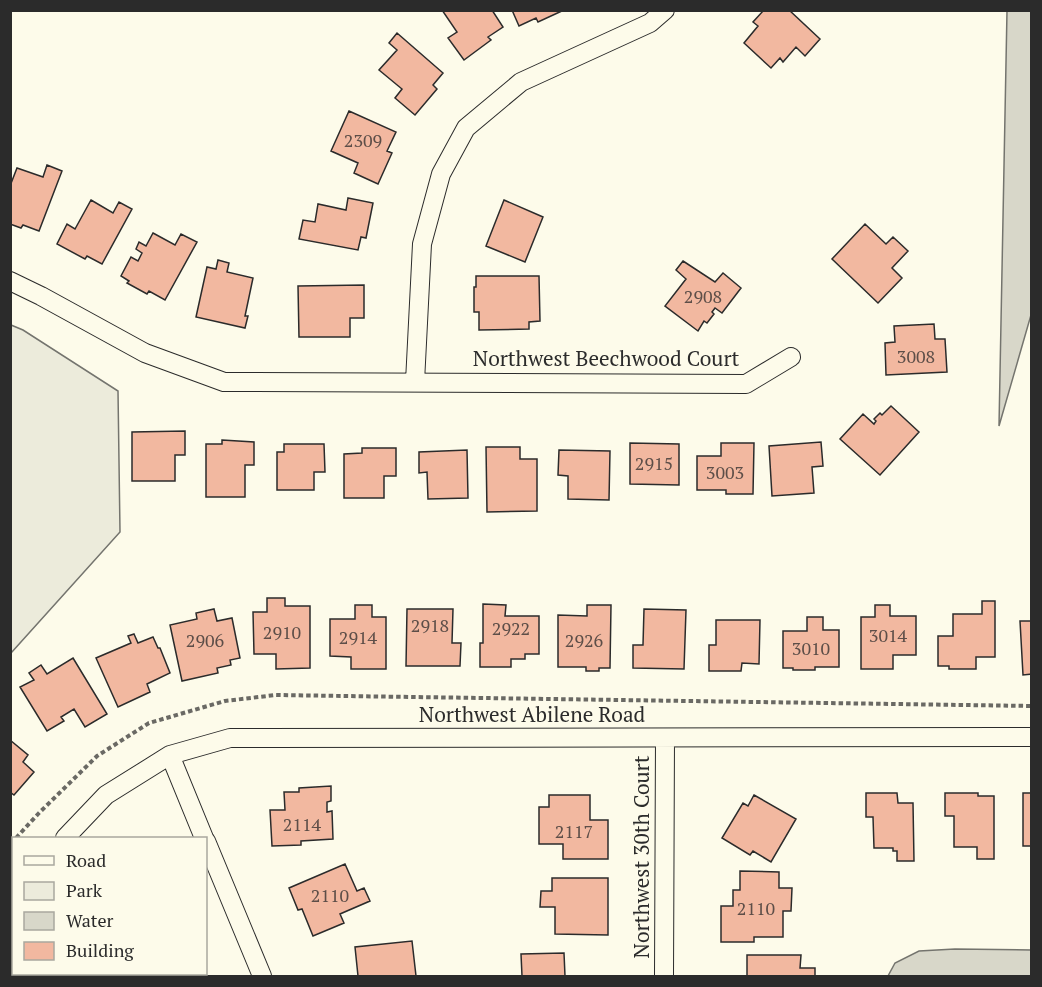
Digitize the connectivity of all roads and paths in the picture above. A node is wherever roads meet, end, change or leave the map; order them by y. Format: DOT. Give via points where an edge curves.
graph roads {
  1 [pos="665,10"];
  2 [pos="10,281"];
  3 [pos="791,357"];
  4 [pos="415,382"];
  5 [pos="1032,706"];
  6 [pos="1032,737"];
  7 [pos="665,738"];
  8 [pos="170,755"];
  9 [pos="18,837"];
  10 [pos="66,837"];
  11 [pos="204,837"];
  12 [pos="207,845"];
  13 [pos="262,976"];
  14 [pos="664,976"];
  1 -- 4 [label="street" via="650,23 521,82 466,128 441,174 422,244"];
  2 -- 4 [label="street, Northwest Beechwood Court" via="145,353 224,382"];
  3 -- 4 [label="street, Northwest Beechwood Court" via="746,384"];
  5 -- 9 [label="path" via="276,695 225,701 149,723 97,756"];
  6 -- 7 [label="street, Northwest Abilene Road"];
  7 -- 8 [label="street, Northwest Abilene Road" via="230,738"];
  7 -- 14 [label="street, Northwest 30th Court"];
  8 -- 10 [label="street, Northwest Abilene Road" via="106,795"];
  8 -- 11 [label="street"];
  12 -- 13 [label="street"];
}
